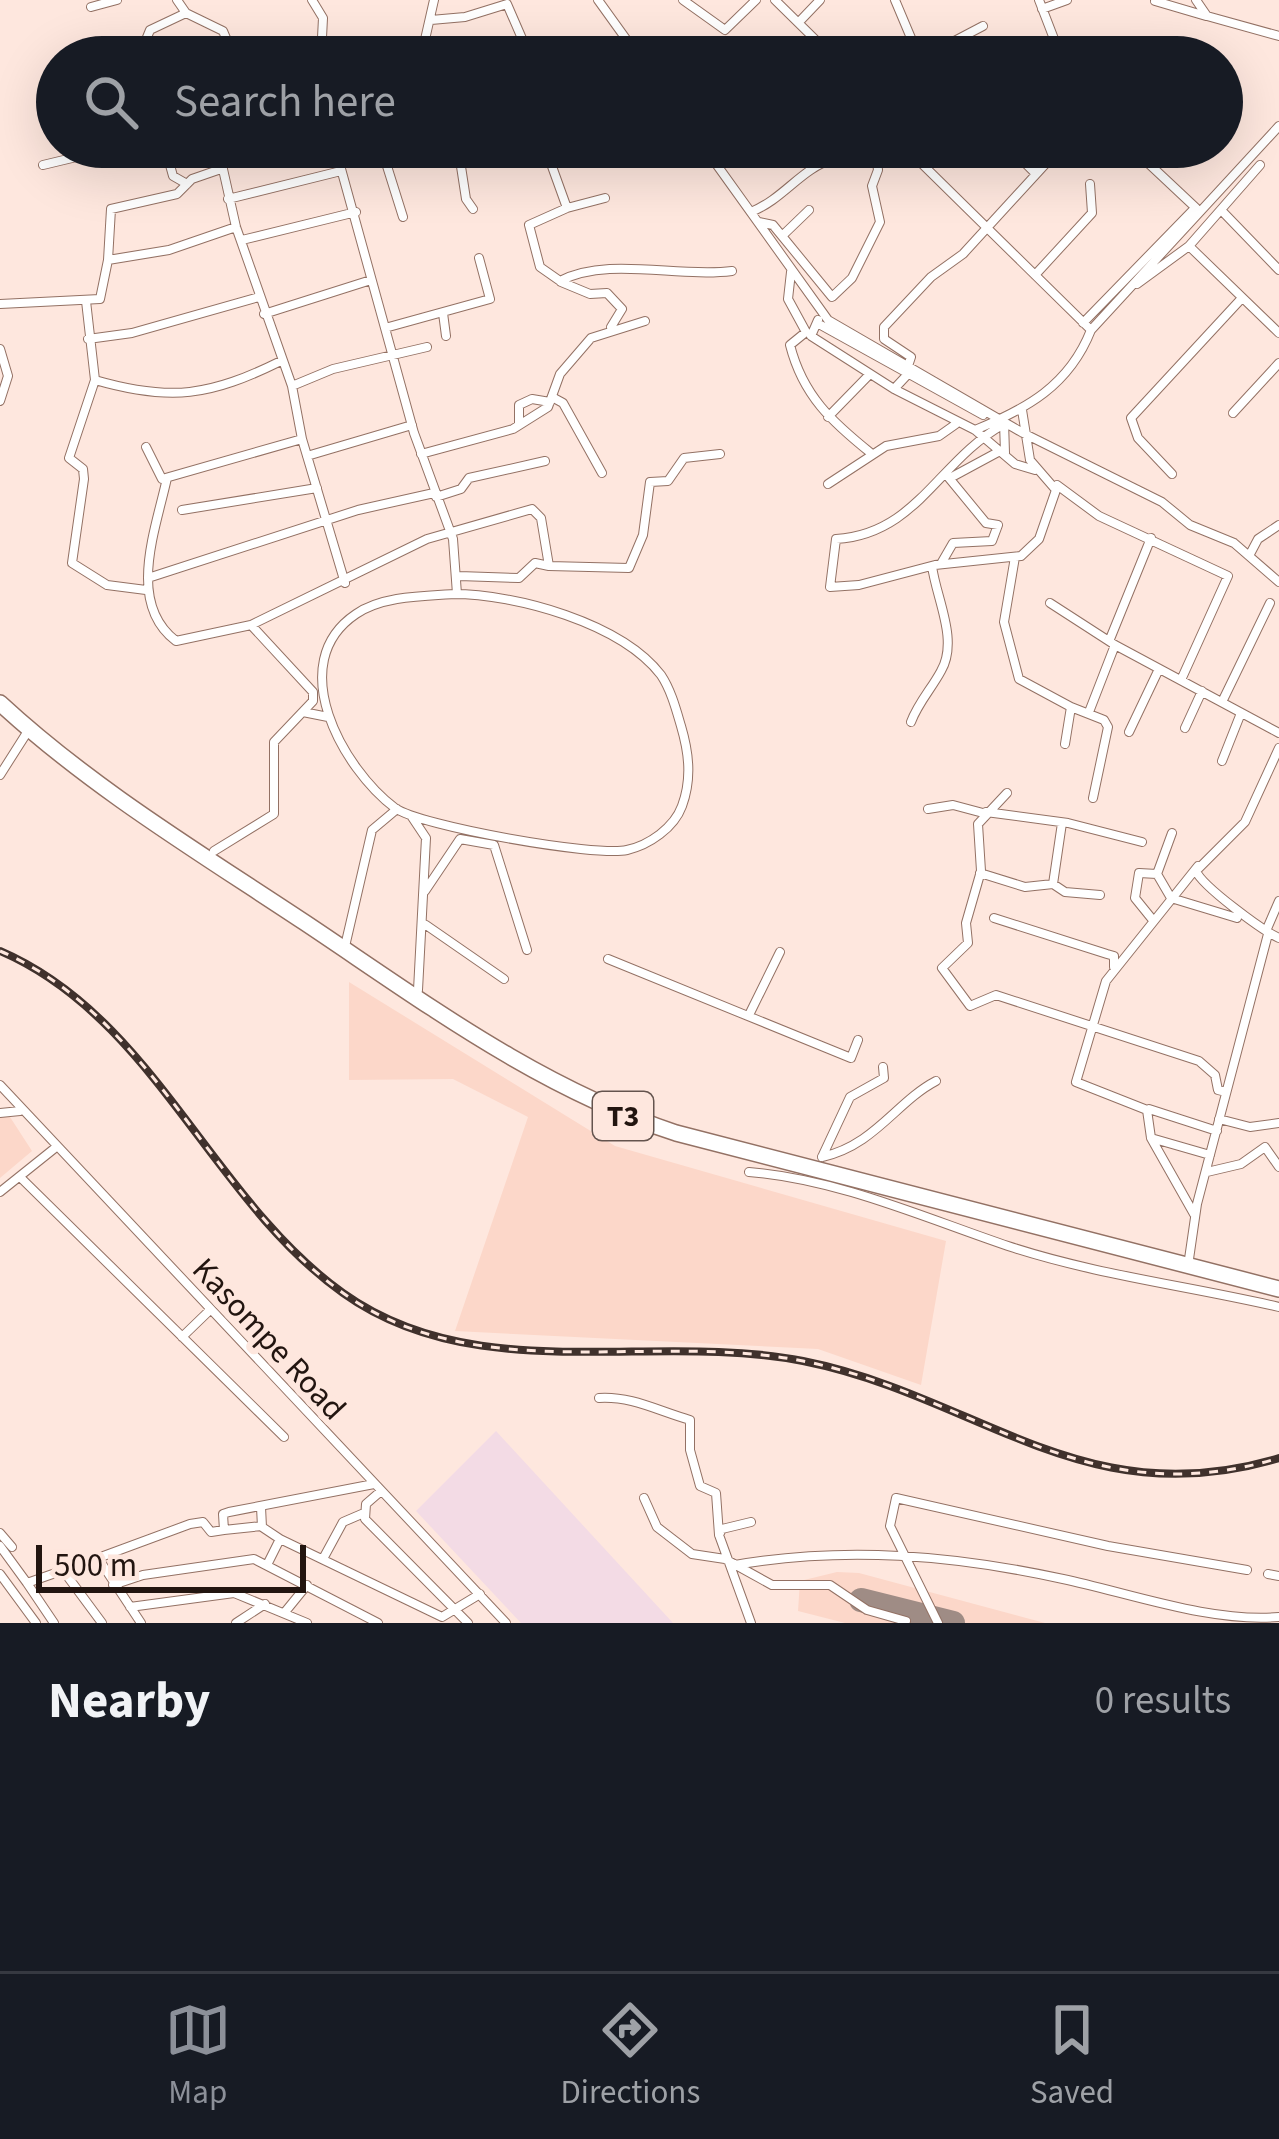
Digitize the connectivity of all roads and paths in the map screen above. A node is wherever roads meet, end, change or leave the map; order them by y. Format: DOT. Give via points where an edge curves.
graph roads {
  1 [pos="117,0"];
  2 [pos="177,0"];
  3 [pos="311,0"];
  4 [pos="434,0"];
  5 [pos="598,0"];
  6 [pos="683,0"];
  7 [pos="756,0"];
  8 [pos="775,0"];
  9 [pos="820,0"];
  10 [pos="895,0"];
  11 [pos="1067,0"];
  12 [pos="1155,1"];
  13 [pos="1041,4"];
  14 [pos="91,7"];
  15 [pos="1199,9"];
  16 [pos="186,13"];
  17 [pos="431,20"];
  18 [pos="800,22"];
  19 [pos="982,26"];
  20 [pos="148,36"];
  21 [pos="225,36"];
  22 [pos="322,36"];
  23 [pos="427,36"];
  24 [pos="521,36"];
  25 [pos="624,36"];
  26 [pos="813,36"];
  27 [pos="911,36"];
  28 [pos="962,36"];
  29 [pos="1053,36"];
  30 [pos="1279,36"];
  31 [pos="1279,126"];
  32 [pos="1243,163"];
  33 [pos="1260,165"];
  34 [pos="171,168"];
  35 [pos="388,168"];
  36 [pos="463,168"];
  37 [pos="553,168"];
  38 [pos="719,168"];
  39 [pos="810,168"];
  40 [pos="878,168"];
  41 [pos="926,168"];
  42 [pos="1031,168"];
  43 [pos="1041,168"];
  44 [pos="1153,168"];
  45 [pos="1238,168"];
  46 [pos="221,169"];
  47 [pos="341,170"];
  48 [pos="1036,173"];
  49 [pos="187,184"];
  50 [pos="1090,184"];
  51 [pos="605,198"];
  52 [pos="228,199"];
  53 [pos="567,208"];
  54 [pos="473,209"];
  55 [pos="809,210"];
  56 [pos="1198,210"];
  57 [pos="1222,211"];
  58 [pos="356,212"];
  59 [pos="751,212"];
  60 [pos="403,217"];
  61 [pos="758,222"];
  62 [pos="987,226"];
  63 [pos="236,227"];
  64 [pos="782,236"];
  65 [pos="242,240"];
  66 [pos="1189,247"];
  67 [pos="479,258"];
  68 [pos="108,260"];
  69 [pos="791,271"];
  70 [pos="1279,271"];
  71 [pos="732,272"];
  72 [pos="1035,274"];
  73 [pos="371,280"];
  74 [pos="560,281"];
  75 [pos="1136,284"];
  76 [pos="259,297"];
  77 [pos="1242,298"];
  78 [pos="86,301"];
  79 [pos="0,304"];
  80 [pos="443,313"];
  81 [pos="264,314"];
  82 [pos="819,318"];
  83 [pos="645,321"];
  84 [pos="1087,327"];
  85 [pos="385,328"];
  86 [pos="610,329"];
  87 [pos="1279,333"];
  88 [pos="446,336"];
  89 [pos="88,339"];
  90 [pos="428,347"];
  91 [pos="0,349"];
  92 [pos="392,353"];
  93 [pos="280,361"];
  94 [pos="1279,363"];
  95 [pos="908,371"];
  96 [pos="870,374"];
  97 [pos="95,380"];
  98 [pos="292,386"];
  99 [pos="894,389"];
  100 [pos="551,399"];
  101 [pos="0,401"];
  102 [pos="964,408"];
  103 [pos="1022,410"];
  104 [pos="1234,413"];
  105 [pos="827,417"];
  106 [pos="952,422"];
  107 [pos="1001,422"];
  108 [pos="519,424"];
  109 [pos="412,425"];
  110 [pos="978,433"];
  111 [pos="1023,433"];
  112 [pos="302,439"];
  113 [pos="146,447"];
  114 [pos="1003,453"];
  115 [pos="421,454"];
  116 [pos="720,454"];
  117 [pos="872,454"];
  118 [pos="307,456"];
  119 [pos="545,460"];
  120 [pos="1035,470"];
  121 [pos="602,472"];
  122 [pos="1172,474"];
  123 [pos="167,478"];
  124 [pos="937,478"];
  125 [pos="949,478"];
  126 [pos="1052,481"];
  127 [pos="829,484"];
  128 [pos="317,488"];
  129 [pos="435,495"];
  130 [pos="182,511"];
  131 [pos="326,523"];
  132 [pos="1279,525"];
  133 [pos="448,532"];
  134 [pos="1151,538"];
  135 [pos="1249,556"];
  136 [pos="1015,557"];
  137 [pos="934,565"];
  138 [pos="549,566"];
  139 [pos="459,576"];
  140 [pos="148,578"];
  141 [pos="1279,582"];
  142 [pos="345,584"];
  143 [pos="146,590"];
  144 [pos="457,594"];
  145 [pos="1273,601"];
  146 [pos="1050,602"];
  147 [pos="251,626"];
  148 [pos="1113,642"];
  149 [pos="1159,669"];
  150 [pos="1181,680"];
  151 [pos="1202,691"];
  152 [pos="1222,702"];
  153 [pos="0,704"];
  154 [pos="1071,707"];
  155 [pos="303,712"];
  156 [pos="1089,712"];
  157 [pos="1241,712"];
  158 [pos="328,717"];
  159 [pos="911,722"];
  160 [pos="1185,728"];
  161 [pos="29,729"];
  162 [pos="1129,731"];
  163 [pos="1279,734"];
  164 [pos="1065,744"];
  165 [pos="53,748"];
  166 [pos="1279,748"];
  167 [pos="1222,760"];
  168 [pos="0,775"];
  169 [pos="1007,793"];
  170 [pos="1094,797"];
  171 [pos="397,809"];
  172 [pos="928,809"];
  173 [pos="984,812"];
  174 [pos="412,817"];
  175 [pos="1062,823"];
  176 [pos="1172,833"];
  177 [pos="1142,842"];
  178 [pos="214,851"];
  179 [pos="1198,866"];
  180 [pos="980,873"];
  181 [pos="1157,874"];
  182 [pos="1053,884"];
  183 [pos="425,891"];
  184 [pos="1100,895"];
  185 [pos="1171,898"];
  186 [pos="1279,901"];
  187 [pos="994,918"];
  188 [pos="1152,920"];
  189 [pos="425,925"];
  190 [pos="1267,933"];
  191 [pos="1279,938"];
  192 [pos="346,942"];
  193 [pos="527,950"];
  194 [pos="780,952"];
  195 [pos="608,959"];
  196 [pos="1115,968"];
  197 [pos="504,979"];
  198 [pos="418,990"];
  199 [pos="749,1016"];
  200 [pos="1092,1026"];
  201 [pos="859,1040"];
  202 [pos="883,1067"];
  203 [pos="936,1081"];
  204 [pos="0,1085"];
  205 [pos="1226,1092"];
  206 [pos="4,1097"];
  207 [pos="1141,1108"];
  208 [pos="21,1111"];
  209 [pos="0,1113"];
  210 [pos="1219,1119"];
  211 [pos="1279,1123"];
  212 [pos="1216,1131"];
  213 [pos="1151,1138"];
  214 [pos="55,1148"];
  215 [pos="1210,1155"];
  216 [pos="820,1160"];
  217 [pos="1279,1167"];
  218 [pos="749,1172"];
  219 [pos="20,1178"];
  220 [pos="1204,1178"];
  221 [pos="0,1192"];
  222 [pos="1195,1216"];
  223 [pos="1189,1259"];
  224 [pos="1279,1286"];
  225 [pos="1279,1307"];
  226 [pos="209,1310"];
  227 [pos="182,1337"];
  228 [pos="599,1398"];
  229 [pos="284,1437"];
  230 [pos="377,1487"];
  231 [pos="644,1498"];
  232 [pos="261,1507"];
  233 [pos="364,1514"];
  234 [pos="751,1522"];
  235 [pos="262,1526"];
  236 [pos="224,1530"];
  237 [pos="0,1533"];
  238 [pos="719,1535"];
  239 [pos="280,1539"];
  240 [pos="0,1546"];
  241 [pos="12,1546"];
  242 [pos="904,1554"];
  243 [pos="98,1558"];
  244 [pos="323,1558"];
  245 [pos="725,1559"];
  246 [pos="267,1565"];
  247 [pos="735,1565"];
  248 [pos="1247,1570"];
  249 [pos="55,1571"];
  250 [pos="0,1574"];
  251 [pos="27,1585"];
  252 [pos="113,1585"];
  253 [pos="307,1586"];
  254 [pos="480,1594"];
  255 [pos="266,1604"];
  256 [pos="129,1607"];
  257 [pos="455,1611"];
  258 [pos="285,1612"];
  259 [pos="1279,1617"];
  260 [pos="906,1621"];
  261 [pos="37,1623"];
  262 [pos="54,1623"];
  263 [pos="102,1623"];
  264 [pos="141,1623"];
  265 [pos="236,1623"];
  266 [pos="307,1623"];
  267 [pos="378,1623"];
  268 [pos="468,1623"];
  269 [pos="506,1623"];
  270 [pos="751,1623"];
  271 [pos="938,1623"];
  1 -- 14 [label="street"];
  2 -- 16 [label="street"];
  3 -- 22 [label="street"];
  4 -- 17 [label="street"];
  5 -- 25 [label="street"];
  6 -- 7 [label="street" via="725,30"];
  8 -- 18 [label="street"];
  9 -- 18 [label="street"];
  10 -- 27 [label="street"];
  11 -- 13 [label="street"];
  12 -- 15 [label="street"];
  13 -- 29 [label="street"];
  15 -- 30 [label="street"];
  16 -- 20 [label="street"];
  16 -- 21 [label="street"];
  17 -- 23 [label="street"];
  17 -- 24 [label="street" via="507,4"];
  18 -- 26 [label="street"];
  19 -- 28 [label="street"];
  31 -- 32 [label="street"];
  33 -- 57 [label="street"];
  34 -- 49 [label="street"];
  35 -- 60 [label="street"];
  36 -- 54 [label="street"];
  37 -- 53 [label="street"];
  38 -- 59 [label="street"];
  39 -- 59 [label="street"];
  40 -- 64 [label="street" via="872,186 880,222 832,297"];
  41 -- 62 [label="street"];
  42 -- 48 [label="street"];
  43 -- 48 [label="street"];
  44 -- 56 [label="street"];
  45 -- 56 [label="street"];
  46 -- 49 [label="street"];
  46 -- 52 [label="street"];
  47 -- 52 [label="street"];
  47 -- 58 [label="street"];
  48 -- 62 [label="street"];
  49 -- 68 [label="street" via="177,194 111,209"];
  50 -- 72 [label="street" via="1092,213"];
  51 -- 53 [label="street"];
  52 -- 63 [label="street"];
  53 -- 74 [label="street" via="529,225 540,267"];
  55 -- 64 [label="street"];
  56 -- 75 [label="street"];
  56 -- 84 [label="street"];
  57 -- 66 [label="street"];
  57 -- 70 [label="street"];
  58 -- 65 [label="street"];
  58 -- 73 [label="street"];
  59 -- 61 [label="street"];
  61 -- 64 [label="street"];
  61 -- 69 [label="street"];
  62 -- 72 [label="street"];
  62 -- 95 [label="street" via="884,327 884,339 911,357"];
  63 -- 65 [label="street"];
  63 -- 68 [label="street"];
  65 -- 76 [label="street"];
  66 -- 75 [label="street"];
  66 -- 77 [label="street"];
  67 -- 80 [label="street" via="490,299"];
  68 -- 78 [label="street" via="104,297"];
  69 -- 82 [label="street"];
  69 -- 105 [label="street" via="788,298 806,332 790,349"];
  71 -- 74 [label="street" via="622,267"];
  72 -- 84 [label="street"];
  73 -- 81 [label="street"];
  73 -- 85 [label="street"];
  74 -- 86 [label="street" via="614,298 622,309"];
  75 -- 84 [label="street"];
  76 -- 81 [label="street"];
  76 -- 89 [label="street"];
  77 -- 87 [label="street"];
  77 -- 122 [label="street" via="1131,418 1138,438"];
  78 -- 79 [label="street"];
  78 -- 89 [label="street"];
  80 -- 85 [label="street"];
  80 -- 88 [label="street"];
  81 -- 93 [label="street"];
  82 -- 95 [label="street"];
  82 -- 96 [label="street" via="811,336"];
  83 -- 86 [label="street"];
  84 -- 103 [label="street" via="1071,367"];
  85 -- 92 [label="street"];
  86 -- 100 [label="street" via="567,363"];
  89 -- 97 [label="street"];
  90 -- 92 [label="street"];
  91 -- 101 [label="street" via="8,376"];
  92 -- 98 [label="street"];
  92 -- 109 [label="street"];
  93 -- 97 [label="street" via="223,387 162,397"];
  93 -- 98 [label="street"];
  94 -- 104 [label="street"];
  95 -- 99 [label="street"];
  95 -- 102 [label="street"];
  95 -- 107 [label="street"];
  96 -- 99 [label="street"];
  96 -- 105 [label="street"];
  97 -- 143 [label="street" via="69,458 84,479 72,563 107,585"];
  98 -- 112 [label="street"];
  99 -- 106 [label="street"];
  100 -- 108 [label="street"];
  100 -- 108 [label="street" via="519,405"];
  100 -- 121 [label="street" via="563,403"];
  102 -- 106 [label="street"];
  102 -- 107 [label="street"];
  103 -- 107 [label="street"];
  103 -- 111 [label="street"];
  105 -- 117 [label="street"];
  106 -- 110 [label="street"];
  106 -- 117 [label="street" via="939,436"];
  107 -- 110 [label="street"];
  107 -- 111 [label="street"];
  107 -- 114 [label="street"];
  108 -- 115 [label="street"];
  109 -- 115 [label="street"];
  109 -- 118 [label="street"];
  110 -- 114 [label="street"];
  110 -- 124 [label="street"];
  111 -- 120 [label="street"];
  111 -- 135 [label="street"];
  112 -- 118 [label="street"];
  112 -- 123 [label="street"];
  113 -- 123 [label="street"];
  114 -- 120 [label="street"];
  114 -- 125 [label="street"];
  115 -- 129 [label="street"];
  116 -- 138 [label="street" via="684,458 668,481 649,483 633,565"];
  117 -- 127 [label="street"];
  118 -- 128 [label="street"];
  119 -- 129 [label="street"];
  120 -- 126 [label="street"];
  123 -- 140 [label="street"];
  124 -- 125 [label="street"];
  124 -- 137 [label="street" via="898,522 836,539 829,585"];
  125 -- 137 [label="street" via="986,523 998,525 996,538 953,542 945,562"];
  126 -- 134 [label="street" via="1073,502"];
  126 -- 136 [label="street" via="1046,525"];
  128 -- 130 [label="street"];
  128 -- 131 [label="street"];
  129 -- 131 [label="street"];
  129 -- 133 [label="street"];
  131 -- 140 [label="street"];
  131 -- 142 [label="street"];
  132 -- 135 [label="street"];
  133 -- 138 [label="street" via="536,509"];
  133 -- 139 [label="street"];
  133 -- 142 [label="street"];
  134 -- 148 [label="street"];
  134 -- 150 [label="street" via="1228,576"];
  135 -- 141 [label="street"];
  136 -- 137 [label="street"];
  136 -- 154 [label="street" via="1004,622 1016,674"];
  137 -- 159 [label="street" via="947,626 945,664"];
  138 -- 139 [label="street" via="535,563 519,578"];
  139 -- 144 [label="street"];
  140 -- 143 [label="street"];
  142 -- 147 [label="street"];
  143 -- 147 [label="street" via="172,640"];
  144 -- 158 [label="street" via="373,606 346,622 326,658"];
  144 -- 174 [label="street" via="550,609 650,665 677,714 688,786 673,822 649,842 619,851"];
  145 -- 152 [label="street"];
  146 -- 148 [label="street"];
  147 -- 155 [label="street" via="313,692"];
  148 -- 149 [label="street"];
  148 -- 156 [label="street"];
  149 -- 150 [label="street"];
  149 -- 162 [label="street"];
  150 -- 151 [label="street"];
  151 -- 152 [label="street"];
  151 -- 160 [label="street"];
  152 -- 157 [label="street"];
  153 -- 161 [label="highway, T3"];
  154 -- 156 [label="street"];
  154 -- 164 [label="street"];
  155 -- 158 [label="street"];
  155 -- 178 [label="street" via="274,742 274,814"];
  156 -- 170 [label="street" via="1108,727"];
  157 -- 163 [label="street"];
  157 -- 167 [label="street"];
  158 -- 171 [label="street" via="357,768"];
  161 -- 165 [label="highway, T3"];
  161 -- 168 [label="street"];
  165 -- 178 [label="highway, T3"];
  165 -- 224 [label="highway, T3" via="502,1054 596,1105 698,1139"];
  166 -- 179 [label="street" via="1245,822"];
  169 -- 173 [label="street"];
  171 -- 174 [label="street"];
  171 -- 192 [label="street" via="371,832"];
  172 -- 173 [label="street"];
  173 -- 175 [label="street"];
  173 -- 180 [label="street"];
  174 -- 183 [label="street" via="426,838"];
  175 -- 177 [label="street"];
  175 -- 182 [label="street"];
  176 -- 181 [label="street"];
  178 -- 192 [label="highway, T3"];
  179 -- 185 [label="street"];
  179 -- 190 [label="street" via="1202,883"];
  180 -- 182 [label="street" via="1024,886"];
  180 -- 200 [label="street" via="968,943 942,968 951,982 970,1006 996,994"];
  181 -- 185 [label="street"];
  181 -- 188 [label="street" via="1139,873 1135,898"];
  182 -- 184 [label="street"];
  183 -- 189 [label="street"];
  183 -- 193 [label="street" via="460,839 494,845"];
  185 -- 188 [label="street"];
  185 -- 190 [label="street"];
  186 -- 190 [label="street"];
  187 -- 196 [label="street" via="1107,953"];
  188 -- 196 [label="street"];
  189 -- 197 [label="street"];
  189 -- 198 [label="street"];
  190 -- 191 [label="street"];
  190 -- 205 [label="street"];
  192 -- 198 [label="highway, T3"];
  194 -- 199 [label="street"];
  195 -- 199 [label="street"];
  196 -- 200 [label="street"];
  198 -- 216 [label="highway, T3" via="588,1093 668,1123"];
  199 -- 201 [label="street" via="851,1058"];
  200 -- 205 [label="street" via="1199,1061"];
  200 -- 207 [label="street" via="1077,1086"];
  202 -- 216 [label="street" via="884,1078 850,1097"];
  203 -- 216 [label="street" via="889,1124"];
  204 -- 206 [label="street, Kasompe Road"];
  205 -- 210 [label="street"];
  206 -- 208 [label="street, Kasompe Road"];
  207 -- 212 [label="street"];
  207 -- 213 [label="street" via="1150,1114"];
  208 -- 209 [label="street"];
  208 -- 214 [label="street, Kasompe Road"];
  210 -- 211 [label="street"];
  210 -- 212 [label="street"];
  212 -- 215 [label="street"];
  213 -- 215 [label="street"];
  213 -- 222 [label="street"];
  214 -- 219 [label="street"];
  214 -- 226 [label="street, Kasompe Road"];
  215 -- 220 [label="street"];
  216 -- 223 [label="highway, T3"];
  217 -- 220 [label="street" via="1265,1147"];
  218 -- 225 [label="street" via="905,1208 1122,1277"];
  219 -- 221 [label="street"];
  219 -- 227 [label="street"];
  220 -- 222 [label="street"];
  222 -- 223 [label="street"];
  223 -- 224 [label="highway, T3"];
  226 -- 227 [label="street"];
  226 -- 230 [label="street, Kasompe Road"];
  227 -- 229 [label="street"];
  228 -- 238 [label="street" via="629,1396 690,1420 700,1486 716,1493"];
  230 -- 232 [label="street"];
  230 -- 233 [label="street"];
  230 -- 254 [label="street, Kasompe Road"];
  231 -- 245 [label="street" via="669,1538 692,1554"];
  232 -- 235 [label="street"];
  232 -- 236 [label="street" via="223,1514"];
  233 -- 244 [label="street" via="343,1522"];
  233 -- 257 [label="street"];
  234 -- 238 [label="street"];
  235 -- 236 [label="street"];
  235 -- 239 [label="street"];
  236 -- 243 [label="street" via="212,1532 203,1522"];
  237 -- 241 [label="street"];
  238 -- 245 [label="street"];
  239 -- 244 [label="street"];
  239 -- 246 [label="street"];
  240 -- 251 [label="street"];
  242 -- 247 [label="street"];
  242 -- 248 [label="street" via="890,1526 896,1498"];
  242 -- 259 [label="street" via="1222,1616"];
  242 -- 271 [label="street"];
  243 -- 249 [label="street"];
  243 -- 252 [label="street"];
  244 -- 257 [label="street" via="436,1616"];
  245 -- 247 [label="street"];
  245 -- 270 [label="street"];
  246 -- 252 [label="street" via="252,1559"];
  246 -- 253 [label="street"];
  247 -- 260 [label="street" via="772,1585 830,1585 867,1610"];
  249 -- 251 [label="street"];
  249 -- 263 [label="street" via="65,1573"];
  250 -- 261 [label="street"];
  251 -- 262 [label="street"];
  252 -- 256 [label="street"];
  253 -- 258 [label="street"];
  253 -- 267 [label="street"];
  254 -- 257 [label="street"];
  254 -- 269 [label="street, Kasompe Road"];
  255 -- 256 [label="street" via="234,1593"];
  255 -- 258 [label="street"];
  255 -- 265 [label="street"];
  256 -- 264 [label="street"];
  257 -- 268 [label="street"];
  258 -- 266 [label="street"];
}
